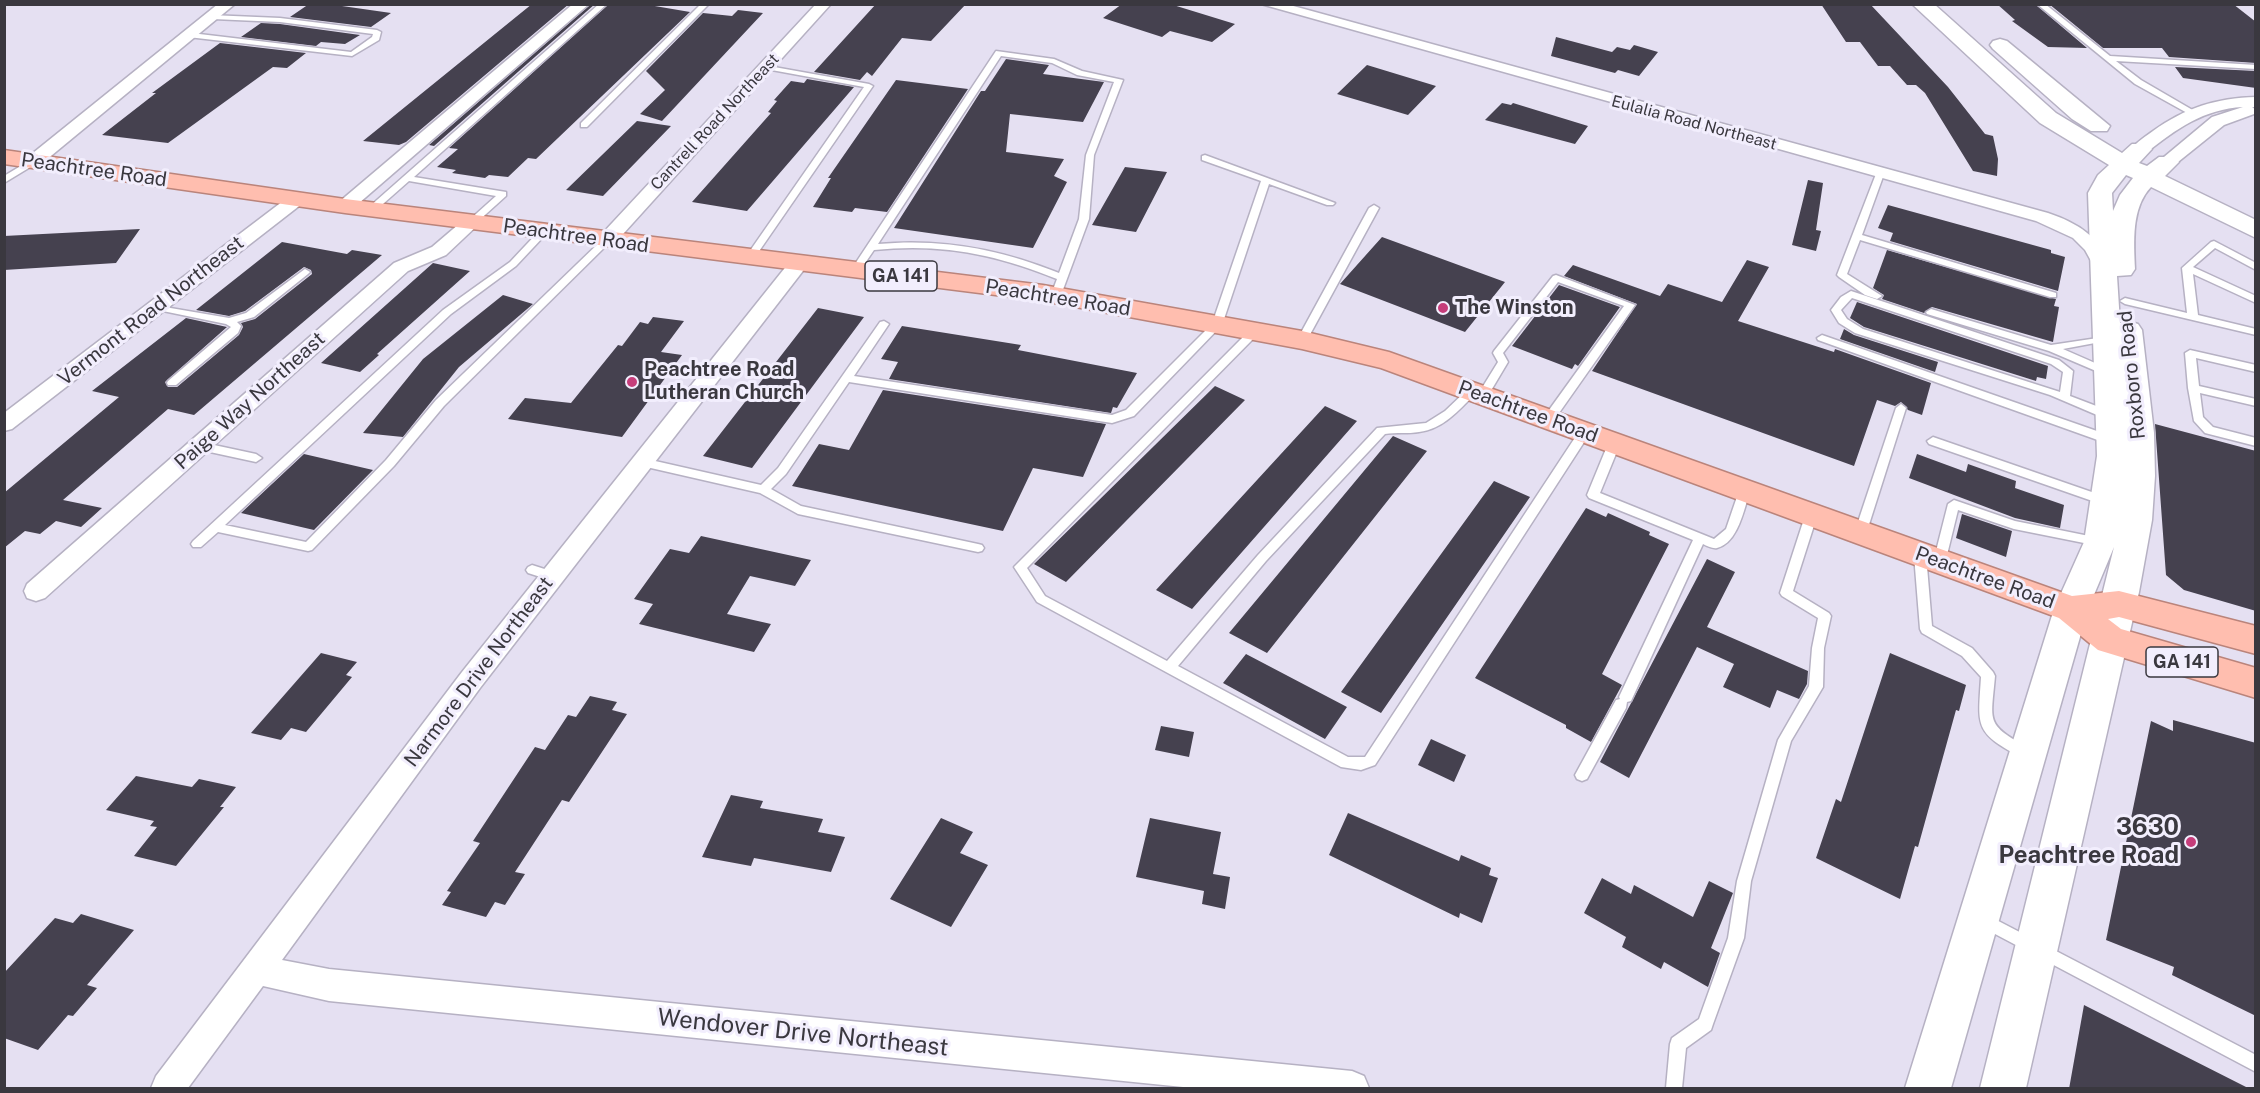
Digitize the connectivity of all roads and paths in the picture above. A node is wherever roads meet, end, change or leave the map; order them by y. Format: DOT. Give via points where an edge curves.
graph roads {
  1 [pos="228,4"];
  2 [pos="582,4"];
  3 [pos="604,4"];
  4 [pos="706,4"];
  5 [pos="824,4"];
  6 [pos="1268,4"];
  7 [pos="1923,4"];
  8 [pos="2040,4"];
  9 [pos="213,17"];
  10 [pos="1981,28"];
  11 [pos="190,35"];
  12 [pos="2110,58"];
  13 [pos="766,67"];
  14 [pos="2256,67"];
  15 [pos="2256,102"];
  16 [pos="2256,109"];
  17 [pos="2192,112"];
  18 [pos="584,125"];
  19 [pos="2132,156"];
  20 [pos="4,157"];
  21 [pos="1205,158"];
  22 [pos="34,161"];
  23 [pos="2159,169"];
  24 [pos="1880,174"];
  25 [pos="407,178"];
  26 [pos="4,180"];
  27 [pos="1266,180"];
  28 [pos="297,199"];
  29 [pos="1330,203"];
  30 [pos="345,206"];
  31 [pos="2256,206"];
  32 [pos="1374,208"];
  33 [pos="372,209"];
  34 [pos="472,222"];
  35 [pos="544,231"];
  36 [pos="2256,231"];
  37 [pos="1856,236"];
  38 [pos="607,240"];
  39 [pos="871,247"];
  40 [pos="750,258"];
  41 [pos="799,263"];
  42 [pos="2103,266"];
  43 [pos="2256,267"];
  44 [pos="2187,268"];
  45 [pos="856,270"];
  46 [pos="305,272"];
  47 [pos="1059,286"];
  48 [pos="2053,295"];
  49 [pos="2256,300"];
  50 [pos="2125,301"];
  51 [pos="157,307"];
  52 [pos="2193,318"];
  53 [pos="229,321"];
  54 [pos="884,324"];
  55 [pos="1217,325"];
  56 [pos="1254,332"];
  57 [pos="2256,332"];
  58 [pos="1822,338"];
  59 [pos="2108,338"];
  60 [pos="1302,340"];
  61 [pos="2053,349"];
  62 [pos="2256,369"];
  63 [pos="2110,373"];
  64 [pos="846,378"];
  65 [pos="172,383"];
  66 [pos="2193,388"];
  67 [pos="1477,394"];
  68 [pos="2065,397"];
  69 [pos="2256,403"];
  70 [pos="1901,408"];
  71 [pos="1548,420"];
  72 [pos="4,424"];
  73 [pos="2112,429"];
  74 [pos="1584,433"];
  75 [pos="1933,441"];
  76 [pos="2256,442"];
  77 [pos="1614,444"];
  78 [pos="200,446"];
  79 [pos="256,458"];
  80 [pos="642,462"];
  81 [pos="763,490"];
  82 [pos="1744,491"];
  83 [pos="2106,502"];
  84 [pos="1811,516"];
  85 [pos="215,527"];
  86 [pos="1860,534"];
  87 [pos="1700,538"];
  88 [pos="2100,542"];
  89 [pos="197,544"];
  90 [pos="978,548"];
  91 [pos="1930,560"];
  92 [pos="36,591"];
  93 [pos="2119,604"];
  94 [pos="2071,609"];
  95 [pos="2110,640"];
  96 [pos="2256,640"];
  97 [pos="1169,668"];
  98 [pos="2256,683"];
  99 [pos="2028,754"];
  100 [pos="1582,775"];
  101 [pos="1978,918"];
  102 [pos="2036,950"];
  103 [pos="255,969"];
  104 [pos="2256,1064"];
  105 [pos="168,1089"];
  106 [pos="1352,1089"];
  107 [pos="1674,1089"];
  108 [pos="1928,1089"];
  109 [pos="2003,1089"];
  1 -- 9 [label="street"];
  2 -- 30 [label="street"];
  3 -- 25 [label="lane"];
  4 -- 18 [label="lane"];
  5 -- 13 [label="street, Cantrell Road Northeast"];
  6 -- 24 [label="street, Eulalia Road Northeast"];
  7 -- 19 [label="main road" via="2047,117"];
  8 -- 12 [label="lane"];
  9 -- 11 [label="street"];
  9 -- 11 [label="lane" via="280,20 377,32 376,38 352,54"];
  10 -- 19 [label="main road"];
  11 -- 22 [label="street"];
  12 -- 14 [label="lane"];
  12 -- 17 [label="lane" via="2138,82"];
  13 -- 38 [label="street, Cantrell Road Northeast"];
  13 -- 40 [label="lane" via="869,86"];
  15 -- 17 [label="street" via="2211,105"];
  16 -- 23 [label="street" via="2218,121"];
  17 -- 19 [label="street"];
  19 -- 23 [label="main road"];
  19 -- 42 [label="main road, Roxboro Road" via="2107,180 2100,193"];
  20 -- 22 [label="highway, Peachtree Road / GA 141"];
  21 -- 27 [label="lane"];
  22 -- 26 [label="lane"];
  22 -- 28 [label="highway, Peachtree Road / GA 141"];
  23 -- 31 [label="main road"];
  23 -- 36 [label="main road"];
  23 -- 50 [label="main road, Roxboro Road" via="2137,188 2130,200 2122,260"];
  24 -- 37 [label="lane"];
  24 -- 42 [label="street, Eulalia Road Northeast" via="2071,228 2093,245"];
  25 -- 33 [label="lane"];
  25 -- 34 [label="lane" via="503,194"];
  27 -- 29 [label="lane"];
  27 -- 55 [label="lane"];
  28 -- 30 [label="highway, Peachtree Road / GA 141"];
  28 -- 51 [label="street, Vermont Road Northeast"];
  30 -- 33 [label="highway, Peachtree Road / GA 141"];
  32 -- 60 [label="lane"];
  33 -- 34 [label="highway, Peachtree Road / GA 141"];
  34 -- 35 [label="highway, Peachtree Road / GA 141"];
  34 -- 78 [label="street, Paige Way Northeast" via="439,251 402,267"];
  35 -- 38 [label="highway, Peachtree Road / GA 141"];
  35 -- 85 [label="lane" via="513,264 447,312"];
  37 -- 48 [label="lane"];
  37 -- 61 [label="lane" via="1842,275 1868,293"];
  38 -- 40 [label="highway, Peachtree Road / GA 141"];
  38 -- 85 [label="lane" via="440,403 390,464 308,548"];
  39 -- 45 [label="lane"];
  39 -- 47 [label="lane" via="920,242 968,247 1003,255"];
  39 -- 47 [label="lane" via="999,53 1054,61 1080,74 1119,80 1090,155 1084,219"];
  40 -- 41 [label="highway, Peachtree Road / GA 141"];
  41 -- 45 [label="highway, Peachtree Road / GA 141"];
  41 -- 80 [label="street, Narmore Drive Northeast"];
  42 -- 59 [label="main road, Roxboro Road"];
  43 -- 44 [label="lane" via="2214,244"];
  44 -- 49 [label="lane"];
  44 -- 52 [label="lane"];
  45 -- 47 [label="highway, Peachtree Road / GA 141"];
  46 -- 53 [label="lane" via="250,315"];
  47 -- 55 [label="highway, Peachtree Road / GA 141"];
  50 -- 52 [label="lane"];
  50 -- 93 [label="main road, Roxboro Road" via="2139,433 2139,476 2136,520"];
  51 -- 53 [label="lane"];
  51 -- 72 [label="street, Vermont Road Northeast"];
  52 -- 57 [label="lane"];
  53 -- 65 [label="lane" via="236,326 234,331"];
  54 -- 64 [label="lane"];
  55 -- 56 [label="highway, Peachtree Road / GA 141"];
  55 -- 64 [label="lane" via="1130,413 1112,419"];
  56 -- 60 [label="highway, Peachtree Road / GA 141"];
  56 -- 97 [label="lane" via="1020,567 1041,599"];
  58 -- 73 [label="lane" via="1913,374"];
  59 -- 61 [label="lane"];
  59 -- 63 [label="main road, Roxboro Road"];
  60 -- 67 [label="highway, Peachtree Road / GA 141" via="1389,361"];
  61 -- 63 [label="lane"];
  62 -- 66 [label="lane" via="2190,353"];
  63 -- 73 [label="main road, Roxboro Road"];
  64 -- 81 [label="lane" via="782,471"];
  66 -- 69 [label="lane"];
  66 -- 76 [label="lane" via="2198,418 2209,430"];
  67 -- 71 [label="highway, Peachtree Road / GA 141"];
  67 -- 71 [label="lane" via="1503,362 1498,353 1556,278 1630,305"];
  67 -- 97 [label="lane" via="1440,422 1424,428 1381,431 1262,558"];
  68 -- 68 [label="lane" via="1859,331 1843,321 1836,310 1851,294 2055,362 2068,371"];
  68 -- 73 [label="lane"];
  70 -- 86 [label="lane"];
  71 -- 74 [label="highway, Peachtree Road / GA 141"];
  73 -- 83 [label="main road, Roxboro Road"];
  74 -- 77 [label="highway, Peachtree Road / GA 141"];
  74 -- 97 [label="lane" via="1370,761 1346,763"];
  75 -- 83 [label="lane"];
  77 -- 82 [label="highway, Peachtree Road / GA 141"];
  77 -- 87 [label="lane" via="1593,495"];
  78 -- 79 [label="lane"];
  78 -- 92 [label="street, Paige Way Northeast"];
  80 -- 81 [label="lane"];
  80 -- 103 [label="street, Narmore Drive Northeast" via="542,573"];
  81 -- 90 [label="lane" via="798,510"];
  82 -- 84 [label="highway, Peachtree Road / GA 141"];
  82 -- 87 [label="lane" via="1731,531 1715,544"];
  83 -- 88 [label="main road, Roxboro Road"];
  84 -- 86 [label="highway, Peachtree Road / GA 141"];
  84 -- 107 [label="lane" via="1786,593 1825,616 1815,687 1785,740 1744,881 1736,938 1705,1024 1678,1044"];
  85 -- 89 [label="lane"];
  86 -- 91 [label="highway, Peachtree Road / GA 141"];
  87 -- 100 [label="lane" via="1624,701"];
  88 -- 91 [label="lane" via="2014,525 1954,504"];
  88 -- 94 [label="main road, Roxboro Road"];
  91 -- 94 [label="highway, Peachtree Road / GA 141"];
  91 -- 99 [label="lane" via="1926,629 1967,652 1988,676 1985,724 1993,736"];
  93 -- 94 [label="highway, GA 141"];
  93 -- 95 [label="main road, Roxboro Road"];
  93 -- 96 [label="highway, GA 141"];
  94 -- 95 [label="highway, GA 141"];
  94 -- 99 [label="main road, Roxboro Road"];
  95 -- 98 [label="highway, GA 141"];
  95 -- 102 [label="main road, Roxboro Road"];
  99 -- 101 [label="main road, Roxboro Road"];
  101 -- 102 [label="lane"];
  101 -- 108 [label="main road, Roxboro Road"];
  102 -- 104 [label="lane"];
  102 -- 109 [label="main road, Roxboro Road"];
  103 -- 105 [label="street, Narmore Drive Northeast"];
  103 -- 106 [label="street, Wendover Drive Northeast" via="329,985"];
}
